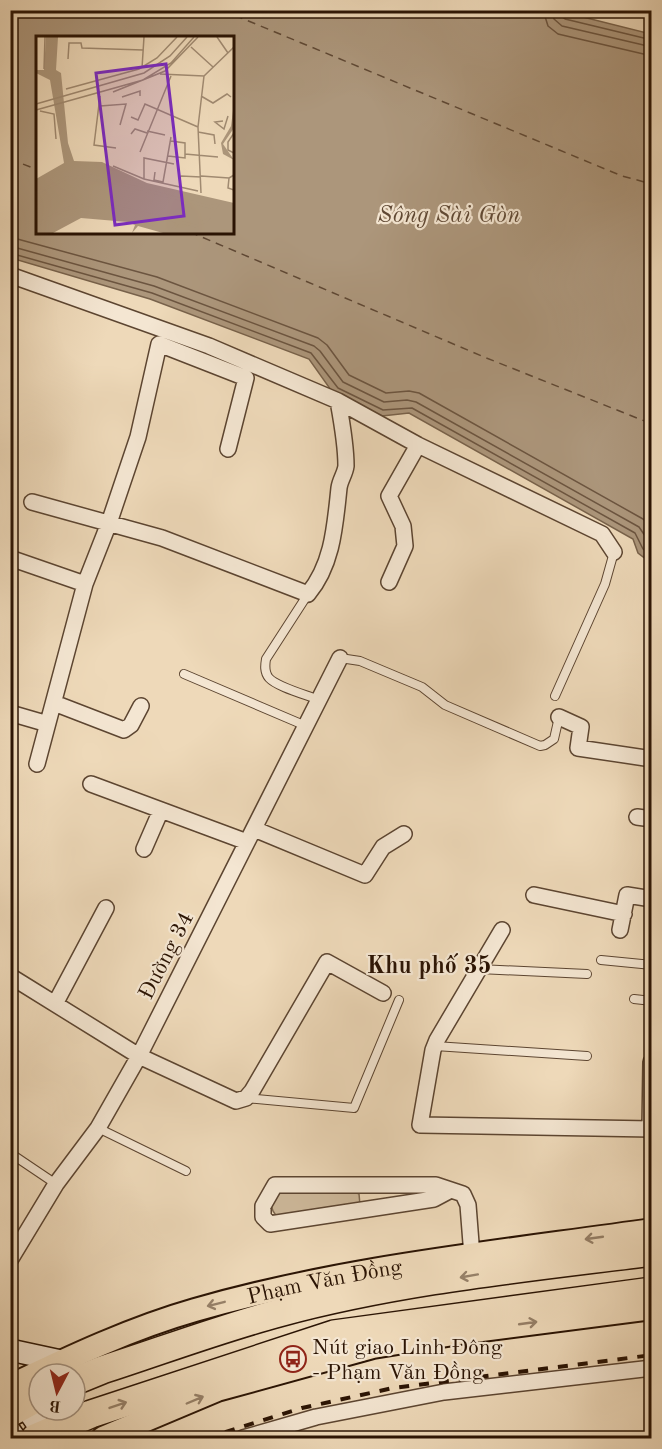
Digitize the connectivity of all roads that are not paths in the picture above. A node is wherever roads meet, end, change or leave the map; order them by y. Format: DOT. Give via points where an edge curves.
graph roads {
  1 [pos="10,274"];
  2 [pos="338,401"];
  3 [pos="418,445"];
  4 [pos="228,449"];
  5 [pos="32,502"];
  6 [pos="109,523"];
  7 [pos="614,552"];
  8 [pos="10,558"];
  9 [pos="389,582"];
  10 [pos="85,584"];
  11 [pos="308,594"];
  12 [pos="340,658"];
  13 [pos="184,674"];
  14 [pos="555,696"];
  15 [pos="320,700"];
  16 [pos="54,703"];
  17 [pos="141,706"];
  18 [pos="10,713"];
  19 [pos="559,717"];
  20 [pos="41,722"];
  21 [pos="306,726"];
  22 [pos="651,759"];
  23 [pos="37,764"];
  24 [pos="91,784"];
  25 [pos="161,810"];
  26 [pos="404,834"];
  27 [pos="250,836"];
  28 [pos="144,849"];
  29 [pos="534,896"];
  30 [pos="651,899"];
  31 [pos="106,908"];
  32 [pos="624,914"];
  33 [pos="502,930"];
  34 [pos="620,930"];
  35 [pos="601,960"];
  36 [pos="651,965"];
  37 [pos="479,969"];
  38 [pos="587,974"];
  39 [pos="10,976"];
  40 [pos="383,993"];
  41 [pos="634,999"];
  42 [pos="399,1000"];
  43 [pos="651,1001"];
  44 [pos="55,1004"];
  45 [pos="435,1046"];
  46 [pos="139,1056"];
  47 [pos="586,1056"];
  48 [pos="651,1062"];
  49 [pos="246,1098"];
  50 [pos="98,1128"];
  51 [pos="651,1129"];
  52 [pos="10,1153"];
  53 [pos="186,1171"];
  54 [pos="56,1184"];
  55 [pos="449,1191"];
  56 [pos="651,1230"];
  57 [pos="651,1252"];
  58 [pos="472,1256"];
  59 [pos="10,1260"];
  60 [pos="337,1287"];
  61 [pos="651,1291"];
  62 [pos="651,1308"];
  63 [pos="10,1350"];
  64 [pos="43,1362"];
  65 [pos="85,1362"];
  66 [pos="651,1368"];
  67 [pos="87,1370"];
  68 [pos="18,1395"];
  69 [pos="10,1431"];
  70 [pos="42,1437"];
  71 [pos="15,1438"];
  72 [pos="103,1438"];
  73 [pos="243,1438"];
  1 -- 2 [label="street" via="209,346"];
  2 -- 3 [label="street"];
  2 -- 11 [label="street" via="346,470 339,484 333,539 320,576"];
  3 -- 7 [label="street" via="603,534"];
  3 -- 9 [label="street" via="389,496 403,526 405,546"];
  4 -- 6 [label="street" via="246,378 159,344 138,437"];
  5 -- 6 [label="street"];
  6 -- 10 [label="street"];
  6 -- 11 [label="street" via="162,538"];
  7 -- 14 [label="lane" via="605,584"];
  8 -- 10 [label="street"];
  10 -- 16 [label="street"];
  11 -- 15 [label="lane" via="266,658 265,668 276,683"];
  12 -- 15 [label="street, Đường 34"];
  12 -- 19 [label="lane" via="422,687 445,705 540,746 554,740"];
  13 -- 21 [label="lane"];
  15 -- 21 [label="street, Đường 34"];
  16 -- 17 [label="street" via="124,730"];
  16 -- 23 [label="street"];
  18 -- 20 [label="street"];
  19 -- 22 [label="street" via="581,727 578,748"];
  21 -- 27 [label="street, Đường 34"];
  24 -- 25 [label="street"];
  25 -- 27 [label="street"];
  25 -- 28 [label="street"];
  26 -- 27 [label="street" via="383,847 365,875"];
  27 -- 46 [label="street, Đường 34"];
  29 -- 32 [label="street"];
  30 -- 32 [label="street" via="627,895"];
  31 -- 44 [label="street"];
  32 -- 34 [label="street"];
  33 -- 37 [label="street"];
  35 -- 36 [label="lane"];
  37 -- 38 [label="lane"];
  37 -- 45 [label="street"];
  39 -- 44 [label="street"];
  40 -- 49 [label="street" via="327,962"];
  41 -- 43 [label="lane"];
  42 -- 49 [label="lane" via="354,1108"];
  44 -- 46 [label="street"];
  45 -- 47 [label="lane"];
  45 -- 51 [label="street" via="420,1125"];
  46 -- 49 [label="street" via="236,1101"];
  46 -- 50 [label="street, Đường 34"];
  48 -- 51 [label="street"];
  50 -- 53 [label="lane"];
  50 -- 54 [label="street, Đường 34"];
  52 -- 54 [label="lane"];
  54 -- 59 [label="street, Đường 34"];
  55 -- 55 [label="street" via="436,1185 275,1185 263,1206 263,1217 270,1224 294,1222 434,1199"];
  55 -- 58 [label="street" via="463,1194 468,1205"];
  56 -- 58 [label="main road, Phạm Văn Đồng, one-way"];
  57 -- 60 [label="highway, Phạm Văn Đồng, one-way"];
  58 -- 60 [label="main road, Phạm Văn Đồng"];
  60 -- 65 [label="main road, Phạm Văn Đồng, one-way" via="196,1309 160,1321"];
  60 -- 67 [label="highway, Phạm Văn Đồng" via="279,1313 102,1370"];
  70 -- 61 [label="highway, one-way" via="91,1414 334,1334"];
  72 -- 62 [label="main road, one-way" via="217,1390 373,1347"];
  63 -- 64 [label="main road"];
  66 -- 73 [label="street" via="444,1392 316,1418"];
  68 -- 70 [label="main road"];
  69 -- 71 [label="main road"];
}
